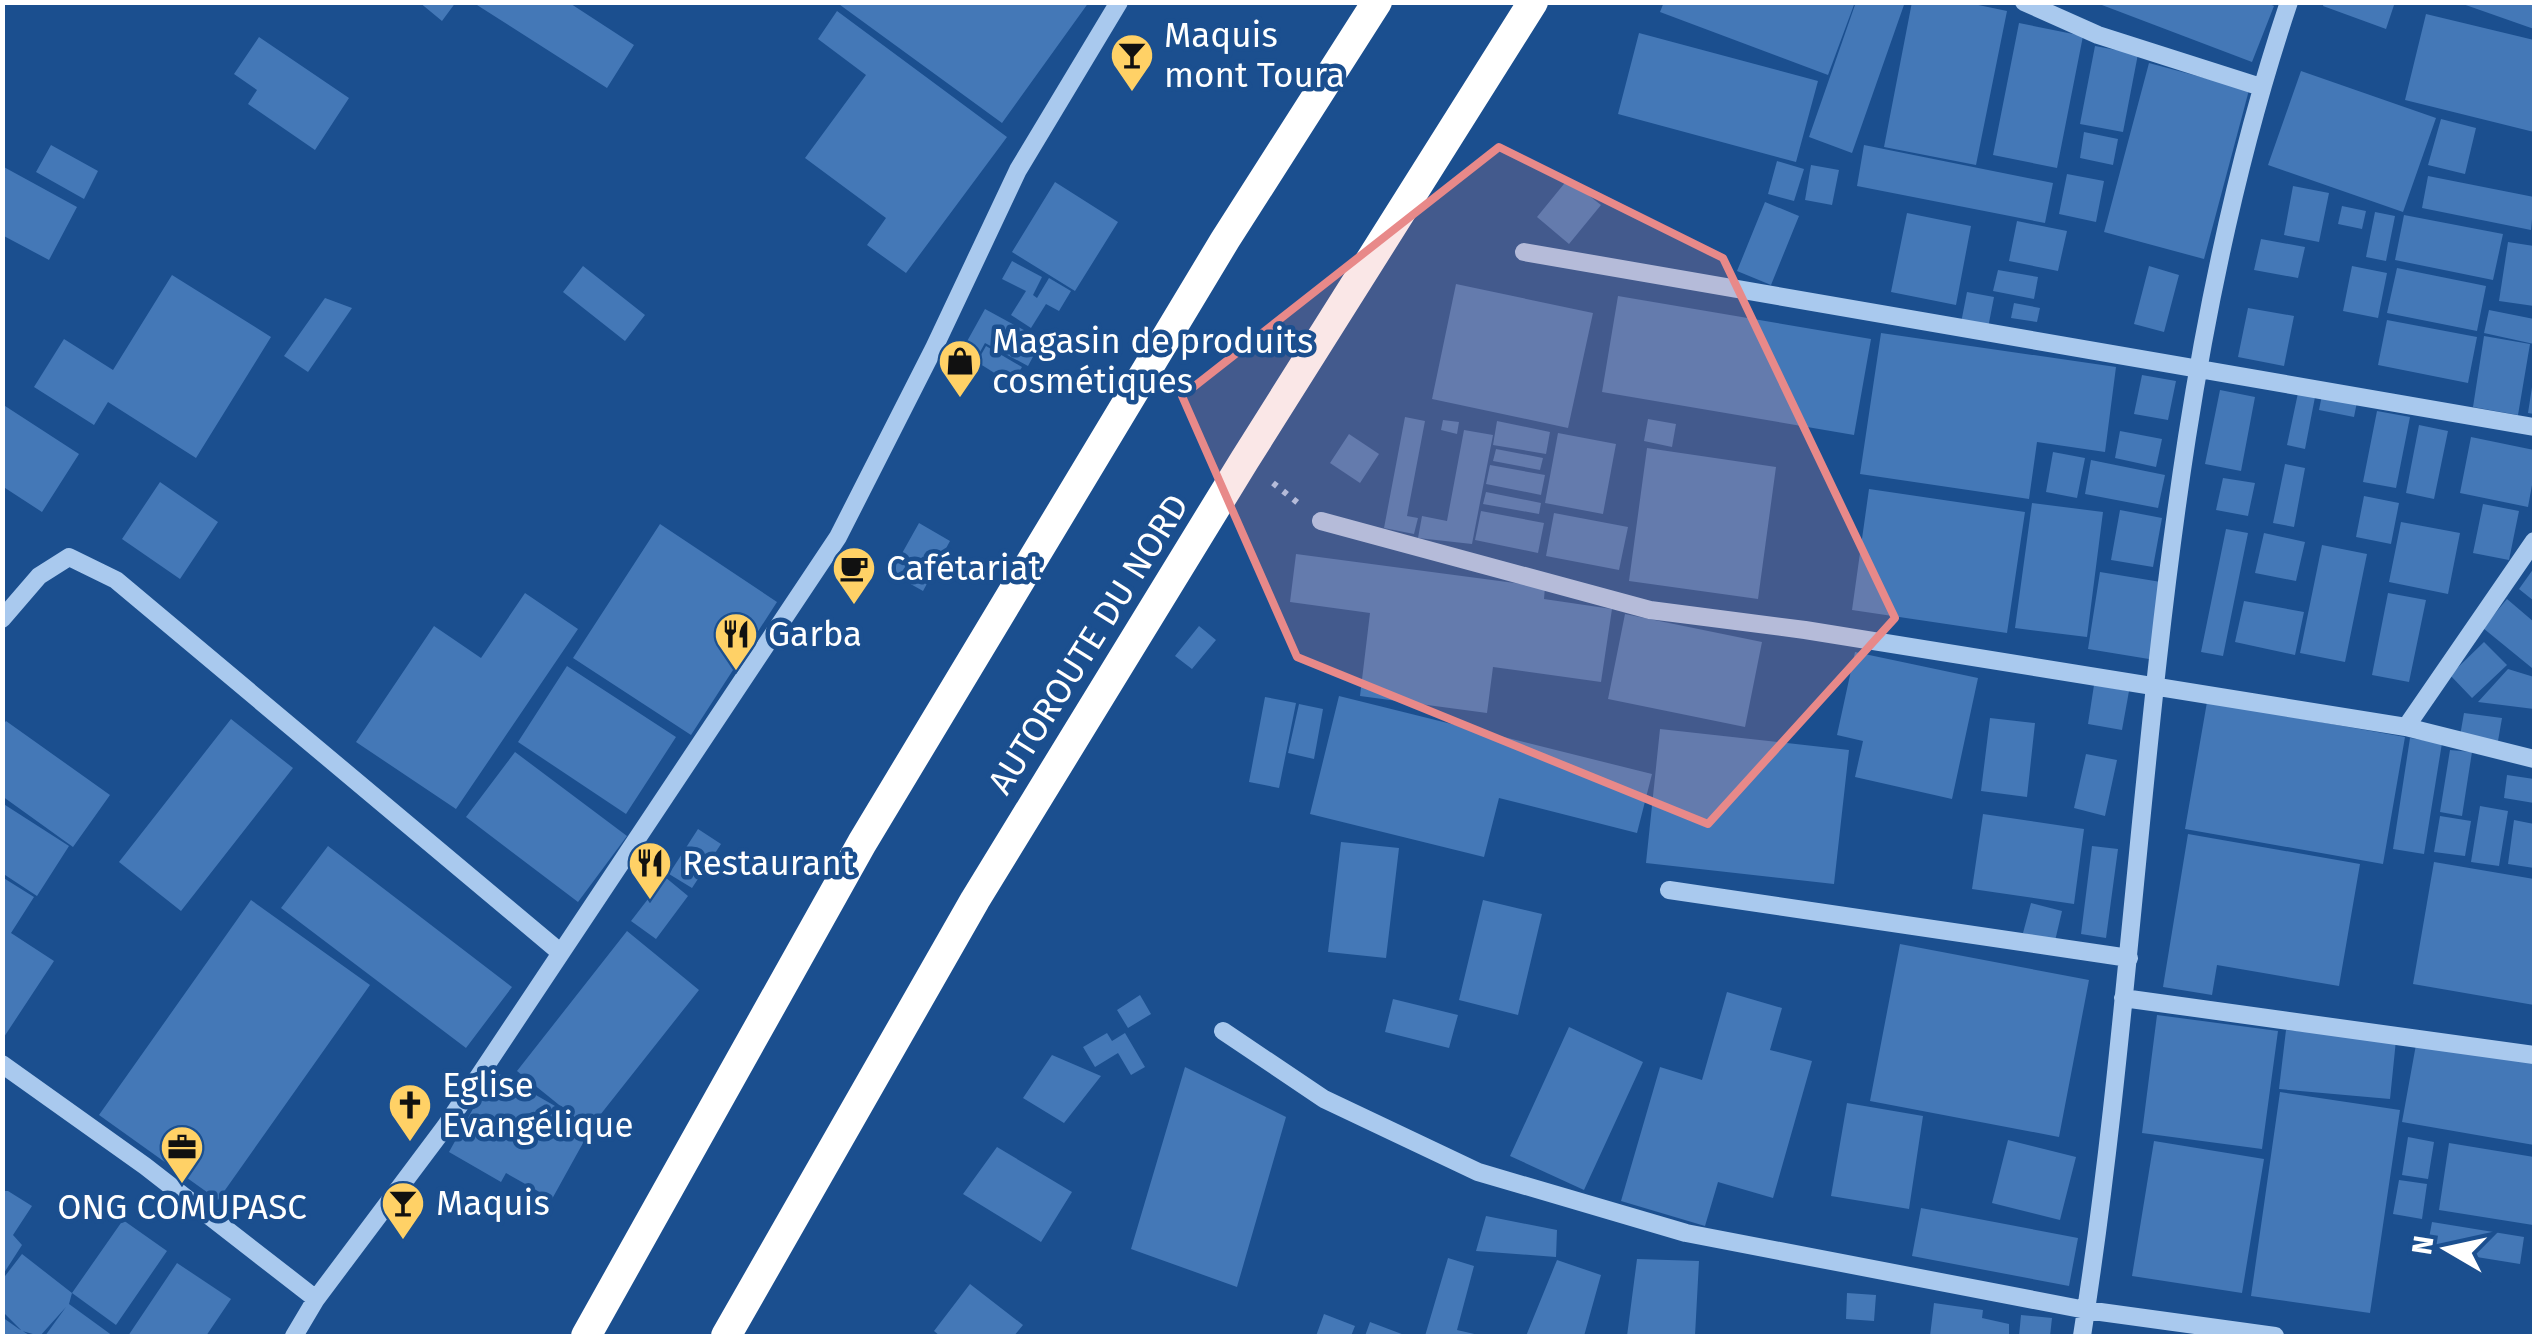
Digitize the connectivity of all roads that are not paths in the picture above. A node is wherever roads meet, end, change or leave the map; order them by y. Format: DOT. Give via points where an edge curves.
graph roads {
  1 [pos="1120,2"];
  2 [pos="1378,2"];
  3 [pos="1533,2"];
  4 [pos="2024,2"];
  5 [pos="2289,2"];
  6 [pos="2261,87"];
  7 [pos="1524,252"];
  8 [pos="2197,370"];
  9 [pos="2534,427"];
  10 [pos="1321,521"];
  11 [pos="2534,541"];
  12 [pos="2,618"];
  13 [pos="2155,686"];
  14 [pos="2406,727"];
  15 [pos="2534,758"];
  16 [pos="1669,890"];
  17 [pos="561,953"];
  18 [pos="2128,958"];
  19 [pos="2123,998"];
  20 [pos="1223,1031"];
  21 [pos="2534,1055"];
  22 [pos="2,1064"];
  23 [pos="316,1299"];
  24 [pos="2086,1310"];
  25 [pos="294,1336"];
  26 [pos="586,1336"];
  27 [pos="726,1336"];
  28 [pos="2082,1336"];
  29 [pos="2275,1336"];
  1 -- 17 [label="street" via="1018,170 838,537"];
  2 -- 26 [label="highway" via="1225,240 892,793"];
  3 -- 27 [label="highway, AUTOROUTE DU NORD" via="975,900"];
  4 -- 6 [label="street" via="2098,36"];
  5 -- 6 [label="street"];
  6 -- 8 [label="street"];
  7 -- 8 [label="street"];
  8 -- 9 [label="street"];
  8 -- 13 [label="street"];
  10 -- 13 [label="street" via="1650,610"];
  11 -- 14 [label="street"];
  12 -- 17 [label="street" via="40,576 70,557 116,580"];
  13 -- 14 [label="street"];
  13 -- 18 [label="street"];
  14 -- 15 [label="street"];
  16 -- 18 [label="street"];
  17 -- 23 [label="street" via="445,1127"];
  18 -- 19 [label="street"];
  19 -- 21 [label="street"];
  19 -- 24 [label="street"];
  20 -- 24 [label="street" via="1324,1099 1478,1172 1686,1234"];
  22 -- 23 [label="street"];
  23 -- 25 [label="street"];
  24 -- 28 [label="street"];
  24 -- 29 [label="street"];
}
